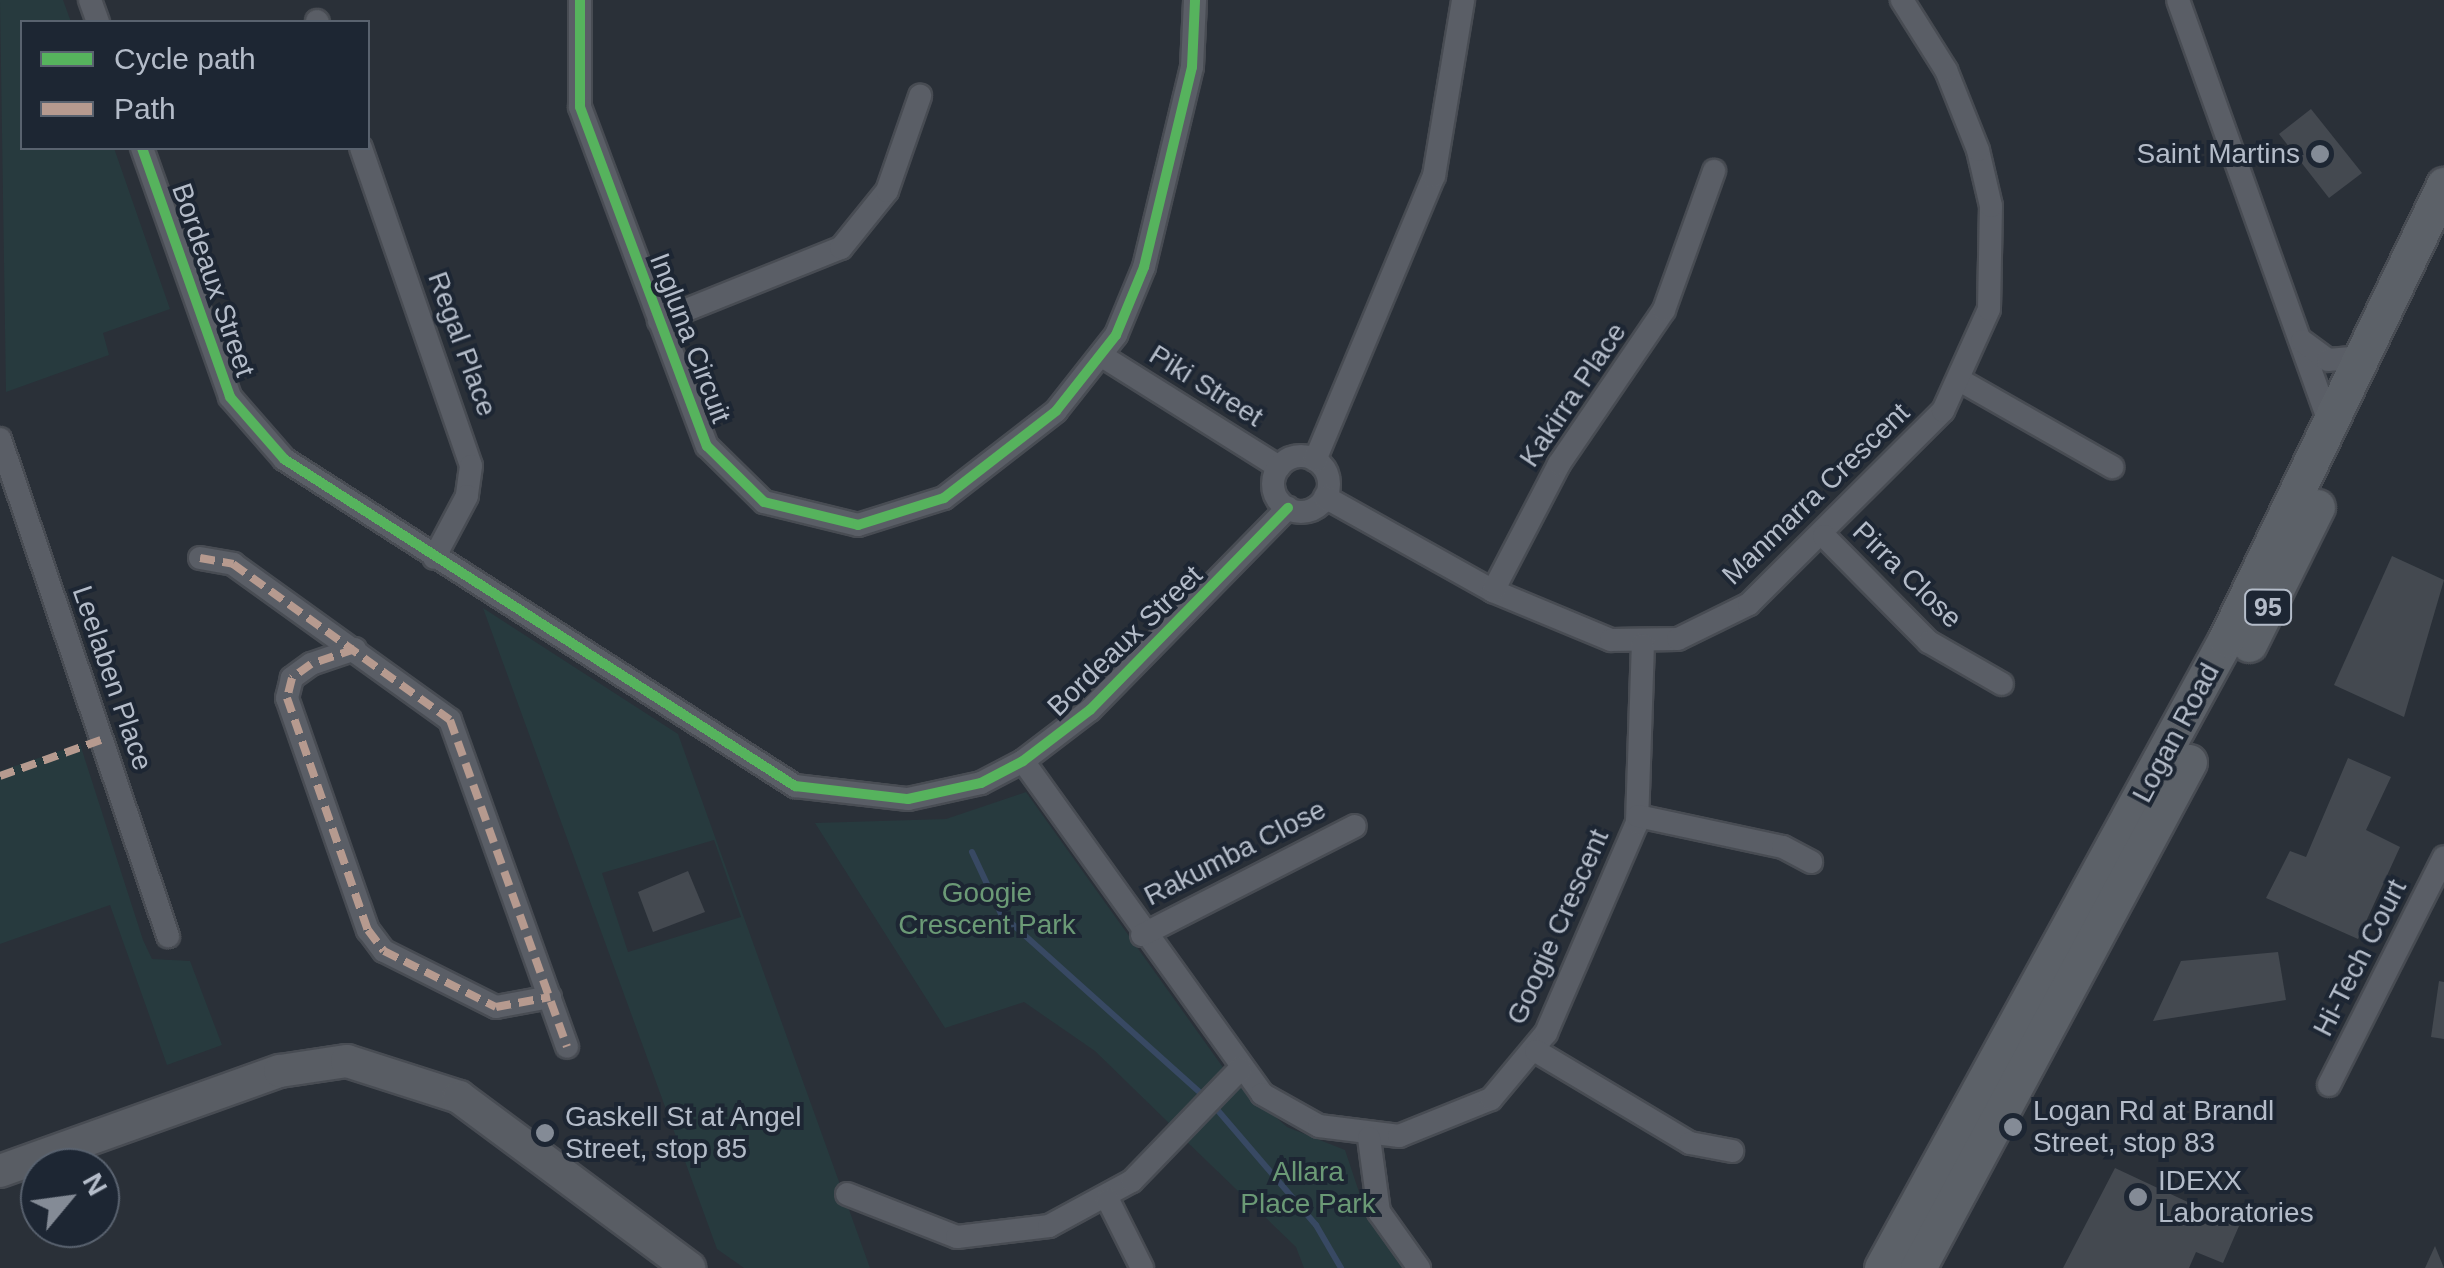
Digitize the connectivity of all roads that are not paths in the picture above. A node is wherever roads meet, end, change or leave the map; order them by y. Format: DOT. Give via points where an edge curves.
graph roads {
  1 [pos="580,0"];
  2 [pos="1195,0"];
  3 [pos="1463,0"];
  4 [pos="1902,0"];
  5 [pos="2178,0"];
  6 [pos="920,96"];
  7 [pos="143,150"];
  8 [pos="362,150"];
  9 [pos="1714,170"];
  10 [pos="2444,184"];
  11 [pos="2444,240"];
  12 [pos="658,321"];
  13 [pos="2302,341"];
  14 [pos="1102,356"];
  15 [pos="2361,357"];
  16 [pos="1963,382"];
  17 [pos="2330,425"];
  18 [pos="0,438"];
  19 [pos="1315,460"];
  20 [pos="2112,466"];
  21 [pos="1278,467"];
  22 [pos="1326,498"];
  23 [pos="1288,508"];
  24 [pos="1824,536"];
  25 [pos="200,558"];
  26 [pos="434,558"];
  27 [pos="1492,591"];
  28 [pos="1644,645"];
  29 [pos="356,649"];
  30 [pos="2002,684"];
  31 [pos="1023,761"];
  32 [pos="1638,816"];
  33 [pos="1354,826"];
  34 [pos="2444,858"];
  35 [pos="1811,862"];
  36 [pos="1142,935"];
  37 [pos="168,936"];
  38 [pos="550,997"];
  39 [pos="567,1047"];
  40 [pos="1536,1051"];
  41 [pos="1240,1070"];
  42 [pos="2328,1085"];
  43 [pos="1369,1138"];
  44 [pos="1732,1151"];
  45 [pos="0,1171"];
  46 [pos="847,1194"];
  47 [pos="1108,1200"];
  48 [pos="1928,1261"];
  49 [pos="689,1268"];
  50 [pos="1142,1268"];
  51 [pos="1418,1268"];
  52 [pos="1882,1268"];
  1 -- 12 [label="street, Ingluna Circuit" via="580,107"];
  2 -- 14 [label="street, Ingluna Circuit" via="1192,67 1144,268"];
  3 -- 19 [label="street" via="1434,176"];
  4 -- 16 [label="street, Manmarra Crescent" via="1964,110 1991,206 1989,309"];
  5 -- 13 [label="street"];
  6 -- 12 [label="street" via="887,190 841,248"];
  7 -- 26 [label="street, Bordeaux Street" via="230,397 284,459"];
  8 -- 26 [label="street, Regal Place" via="471,466 467,496"];
  9 -- 27 [label="street, Kakirra Place" via="1664,310 1559,464"];
  10 -- 15 [label="main road, Logan Road / 95"];
  11 -- 48 [label="main road, Logan Road / 95" via="2270,604"];
  12 -- 14 [label="street, Ingluna Circuit" via="708,446 732,478 764,502 824,523 890,520 944,498 1056,410"];
  13 -- 15 [label="street" via="2328,360"];
  13 -- 17 [label="street"];
  14 -- 21 [label="street, Piki Street"];
  15 -- 17 [label="main road, Logan Road / 95"];
  16 -- 20 [label="street"];
  16 -- 24 [label="street, Manmarra Crescent"];
  17 -- 52 [label="main road, Logan Road / 95" via="2174,738"];
  18 -- 37 [label="street, Leelaben Place"];
  19 -- 21 [label="street" via="1300,456"];
  19 -- 22 [label="street" via="1329,480"];
  21 -- 23 [label="street" via="1275,494"];
  22 -- 23 [label="street" via="1305,512"];
  22 -- 27 [label="street"];
  23 -- 31 [label="street, Bordeaux Street" via="1090,710"];
  24 -- 28 [label="street, Manmarra Crescent" via="1715,625"];
  24 -- 30 [label="street, Pirra Close" via="1929,642"];
  25 -- 29 [label="street" via="233,564"];
  26 -- 31 [label="street, Bordeaux Street" via="795,786 908,799 981,782"];
  27 -- 28 [label="street"];
  28 -- 32 [label="street, Googie Crescent"];
  29 -- 38 [label="street" via="450,720"];
  29 -- 38 [label="street" via="310,664 292,678 286,698 368,930 384,951 496,1007"];
  31 -- 36 [label="street"];
  32 -- 35 [label="street" via="1784,846"];
  32 -- 40 [label="street, Googie Crescent"];
  33 -- 36 [label="street, Rakumba Close"];
  34 -- 42 [label="street, Hi-Tech Court"];
  36 -- 41 [label="street"];
  38 -- 39 [label="street"];
  40 -- 43 [label="street, Googie Crescent" via="1464,1116"];
  40 -- 44 [label="street" via="1690,1143"];
  41 -- 43 [label="street" via="1287,1111"];
  41 -- 47 [label="street"];
  43 -- 51 [label="street" via="1379,1212"];
  45 -- 49 [label="street" via="263,1076 324,1061 377,1066 459,1097 507,1140"];
  46 -- 47 [label="street" via="980,1240 1049,1226"];
  47 -- 50 [label="street"];
}
